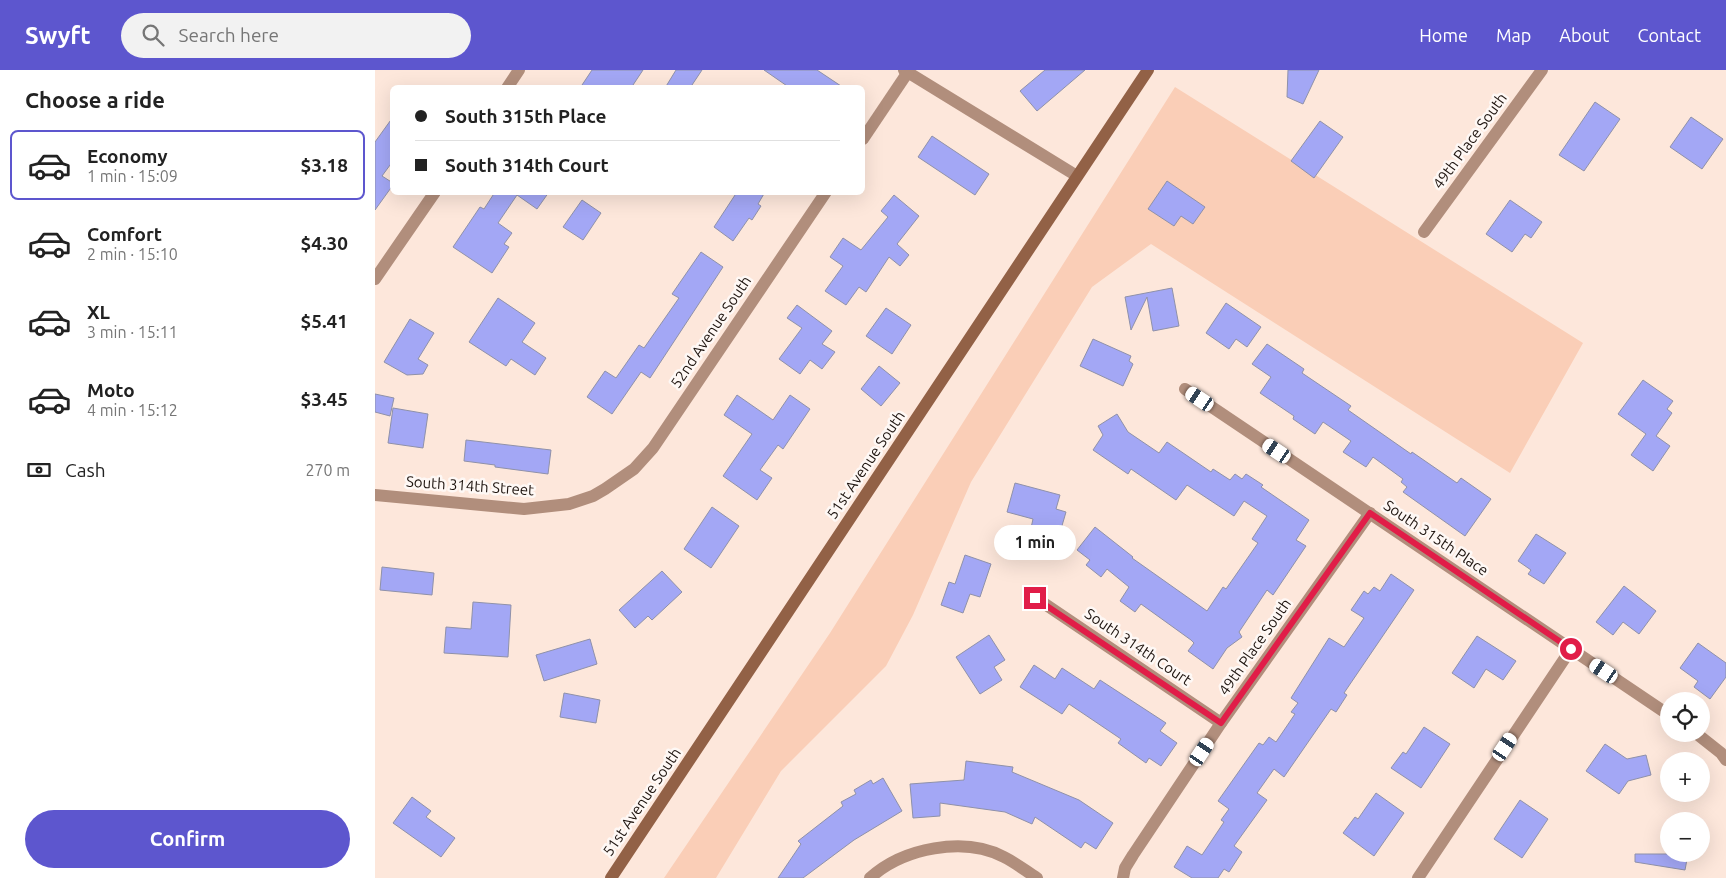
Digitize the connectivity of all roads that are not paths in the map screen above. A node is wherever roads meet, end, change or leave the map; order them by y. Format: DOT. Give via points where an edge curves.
graph roads {
  1 [pos="519,70"];
  2 [pos="1148,70"];
  3 [pos="1542,70"];
  4 [pos="906,71"];
  5 [pos="509,85"];
  6 [pos="865,136"];
  7 [pos="1077,176"];
  8 [pos="433,195"];
  9 [pos="824,195"];
  10 [pos="1423,232"];
  11 [pos="375,279"];
  12 [pos="1185,389"];
  13 [pos="616,481"];
  14 [pos="375,495"];
  15 [pos="1370,513"];
  16 [pos="1035,598"];
  17 [pos="1571,649"];
  18 [pos="1660,708"];
  19 [pos="1221,723"];
  20 [pos="1707,742"];
  21 [pos="1726,760"];
  22 [pos="611,878"];
  23 [pos="870,878"];
  24 [pos="1037,878"];
  25 [pos="1123,878"];
  26 [pos="1418,878"];
  1 -- 5 [label="street"];
  2 -- 7 [label="main road, 51st Avenue South"];
  3 -- 10 [label="street, 49th Place South"];
  4 -- 6 [label="street"];
  4 -- 7 [label="street"];
  7 -- 22 [label="main road, 51st Avenue South"];
  8 -- 11 [label="street"];
  9 -- 13 [label="street, 52nd Avenue South" via="653,448 634,469"];
  12 -- 15 [label="street, South 315th Place"];
  13 -- 14 [label="street, South 314th Street" via="593,496 569,504 531,508"];
  15 -- 17 [label="street, South 315th Place"];
  15 -- 19 [label="street, 49th Place South"];
  16 -- 19 [label="street, South 314th Court"];
  17 -- 18 [label="street, South 315th Place"];
  17 -- 26 [label="street"];
  19 -- 25 [label="street, 49th Place South" via="1133,855"];
  20 -- 21 [label="street"];
  23 -- 24 [label="street" via="895,860 915,853 970,847 1004,857"];
}
